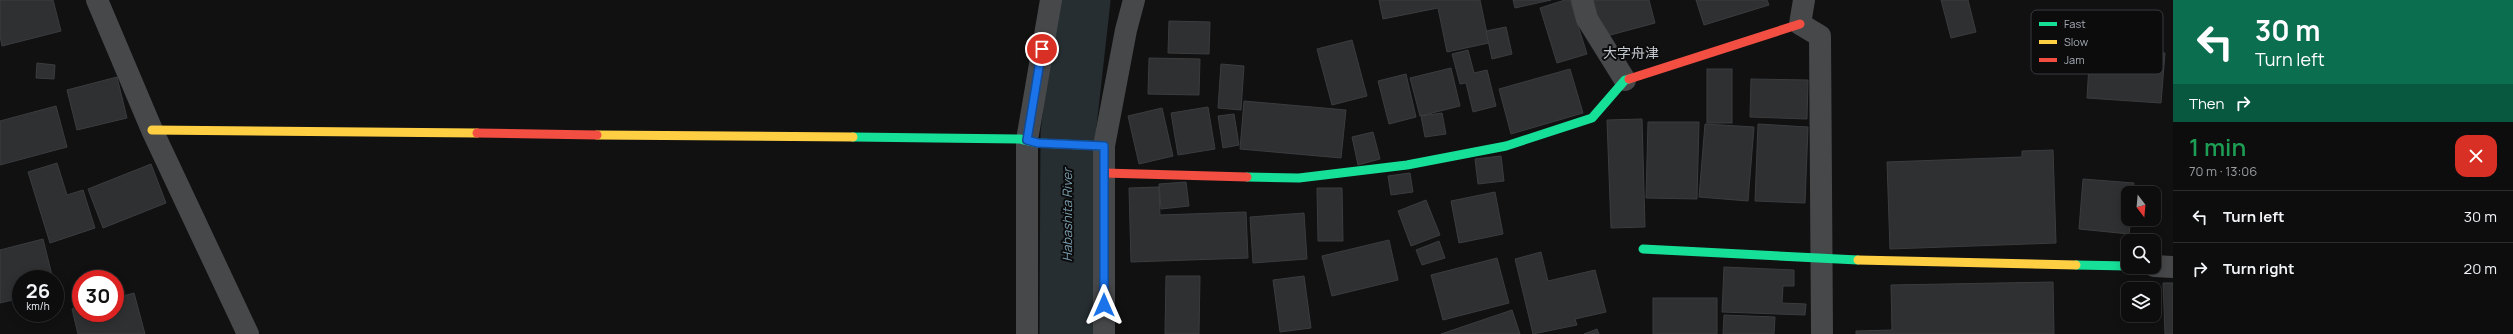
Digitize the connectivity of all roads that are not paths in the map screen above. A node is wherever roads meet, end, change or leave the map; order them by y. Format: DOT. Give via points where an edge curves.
graph roads {
  1 [pos="97,0"];
  2 [pos="1051,0"];
  3 [pos="1134,0"];
  4 [pos="1582,0"];
  5 [pos="1804,0"];
  6 [pos="1800,24"];
  7 [pos="1625,80"];
  8 [pos="152,130"];
  9 [pos="1033,142"];
  10 [pos="1099,146"];
  11 [pos="1104,173"];
  12 [pos="1642,249"];
  13 [pos="1822,258"];
  14 [pos="2121,266"];
  15 [pos="2161,266"];
  16 [pos="2173,267"];
  17 [pos="248,334"];
  18 [pos="1027,334"];
  19 [pos="1104,334"];
  20 [pos="1822,334"];
  1 -- 8 [label="street"];
  2 -- 9 [label="street"];
  3 -- 10 [label="street"];
  4 -- 7 [label="street" via="1587,19"];
  5 -- 6 [label="street"];
  6 -- 7 [label="street"];
  6 -- 13 [label="street" via="1820,36"];
  7 -- 11 [label="street" via="1592,118 1506,146 1407,165 1299,178"];
  8 -- 9 [label="street"];
  8 -- 17 [label="street"];
  9 -- 10 [label="street"];
  9 -- 18 [label="street"];
  10 -- 11 [label="street"];
  11 -- 19 [label="street"];
  12 -- 13 [label="street"];
  13 -- 14 [label="street"];
  13 -- 20 [label="street"];
  15 -- 16 [label="street"];
}
